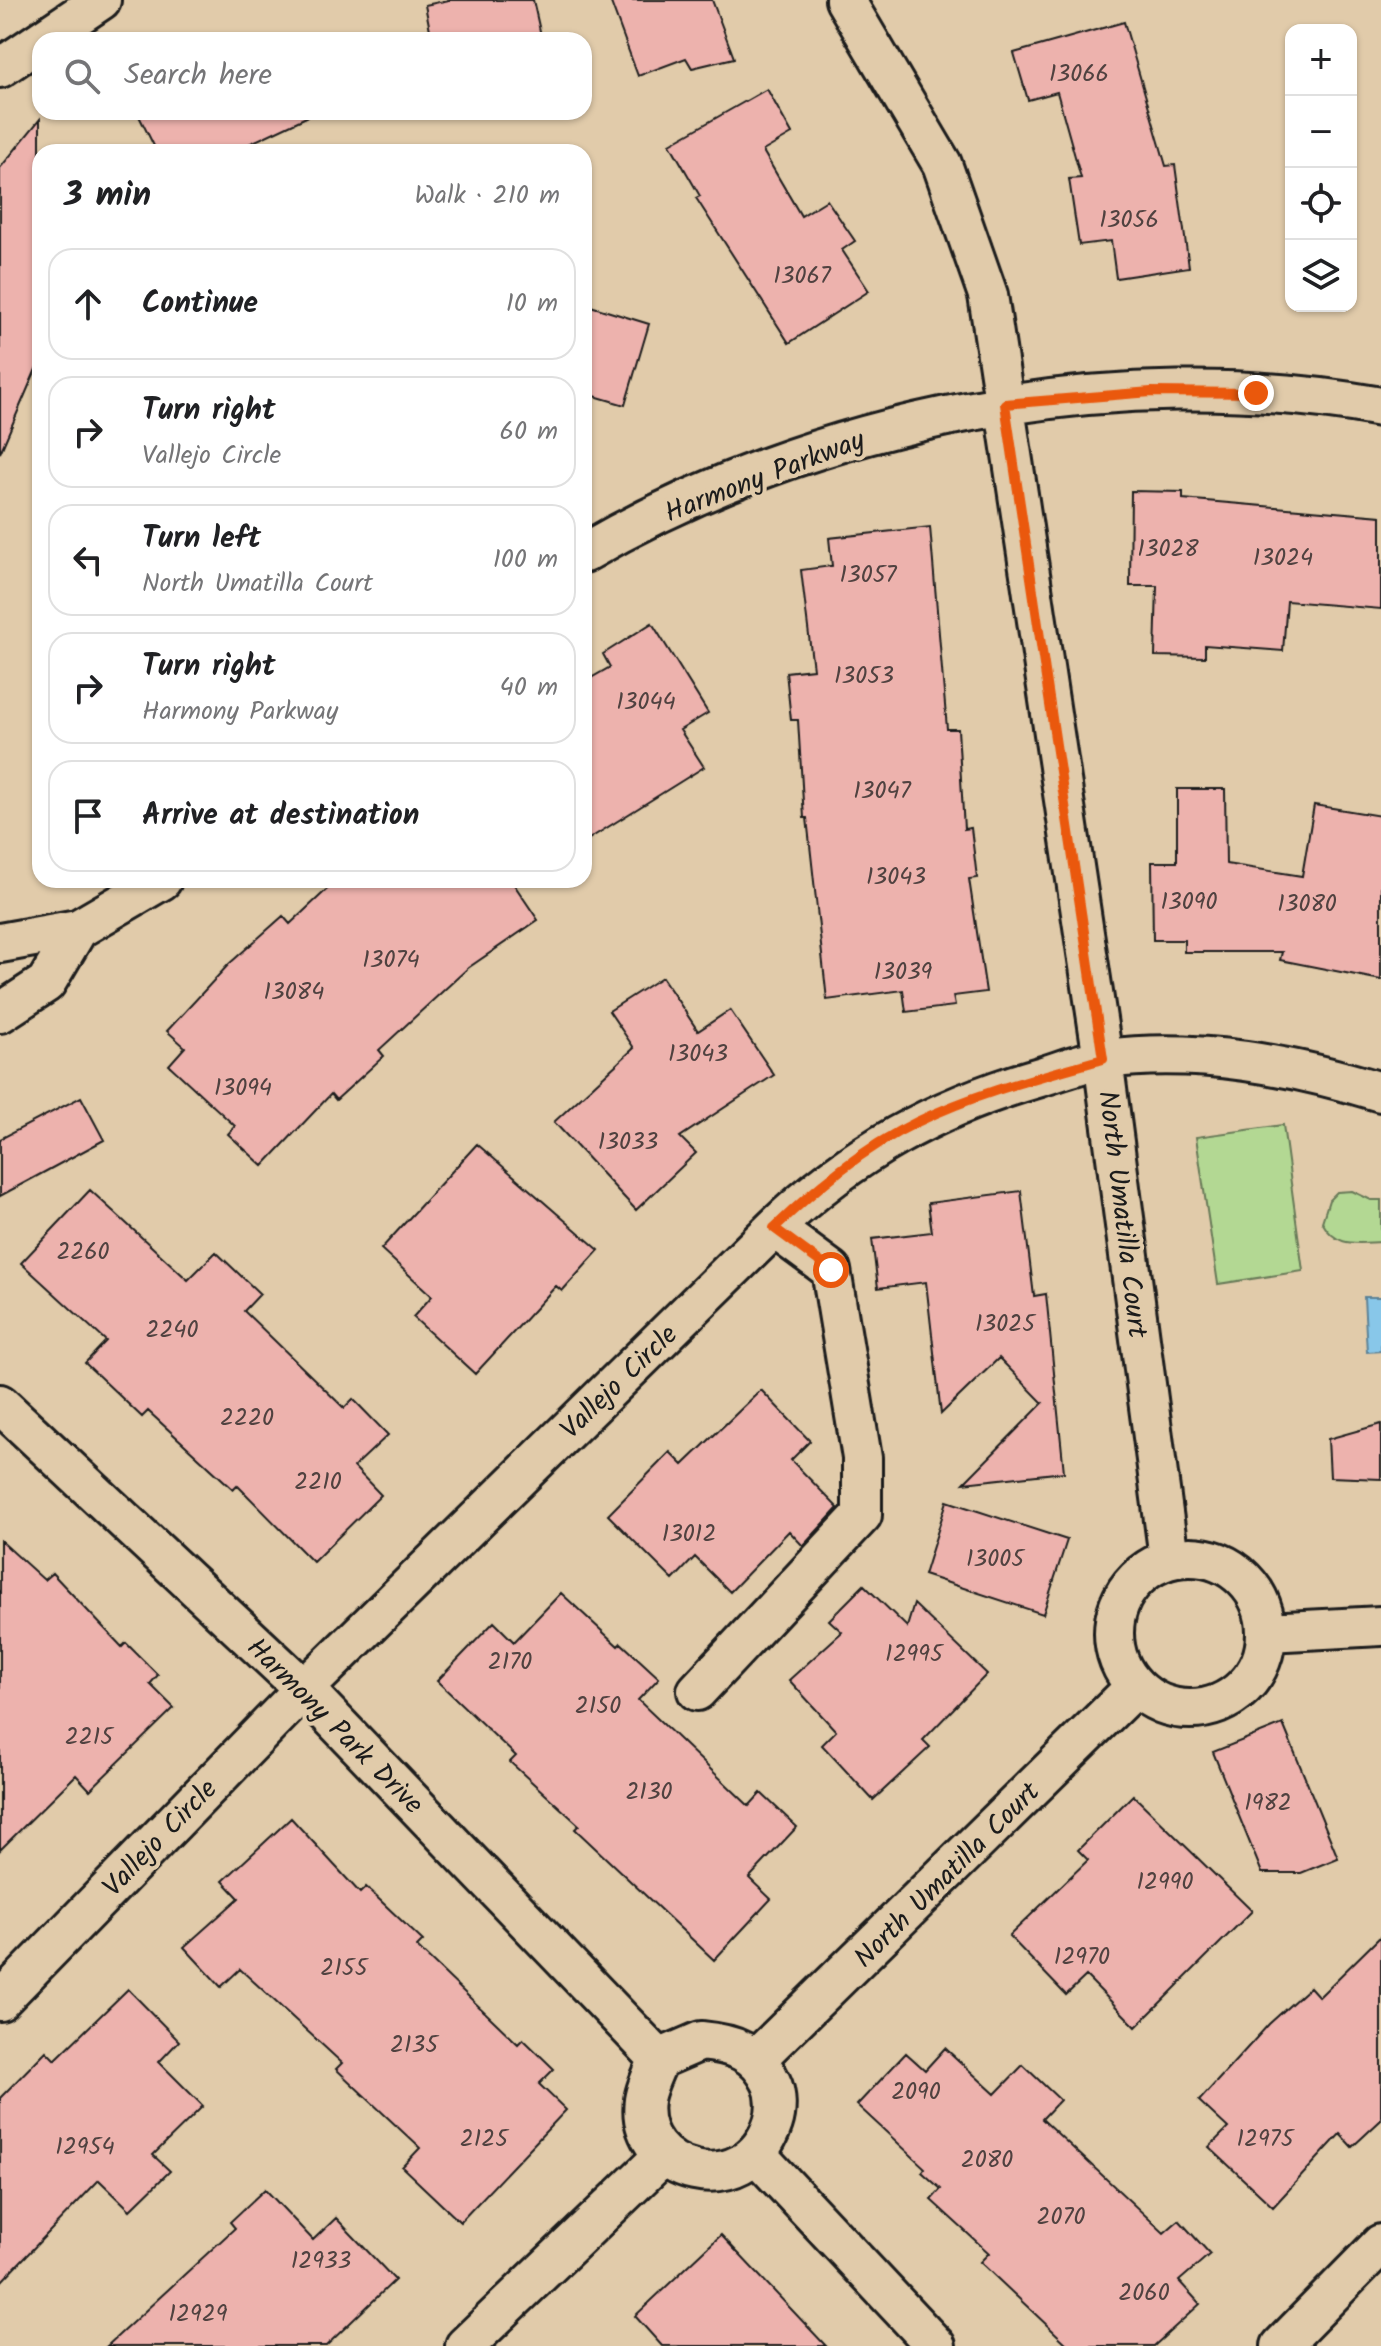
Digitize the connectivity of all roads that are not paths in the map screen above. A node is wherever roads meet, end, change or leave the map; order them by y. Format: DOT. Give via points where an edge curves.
graph roads {
  1 [pos="101,0"];
  2 [pos="845,0"];
  3 [pos="48,32"];
  4 [pos="32,42"];
  5 [pos="2,60"];
  6 [pos="1005,404"];
  7 [pos="1381,407"];
  8 [pos="592,549"];
  9 [pos="148,888"];
  10 [pos="78,929"];
  11 [pos="0,943"];
  12 [pos="0,1013"];
  13 [pos="1103,1059"];
  14 [pos="1381,1092"];
  15 [pos="774,1228"];
  16 [pos="0,1404"];
  17 [pos="1169,1558"];
  18 [pos="1381,1626"];
  19 [pos="1267,1632"];
  20 [pos="1135,1687"];
  21 [pos="304,1689"];
  22 [pos="697,1691"];
  23 [pos="0,2001"];
  24 [pos="659,2059"];
  25 [pos="756,2059"];
  26 [pos="664,2155"];
  27 [pos="757,2155"];
  28 [pos="1381,2244"];
  29 [pos="465,2346"];
  30 [pos="936,2346"];
  31 [pos="1281,2346"];
  1 -- 3 [label="street"];
  2 -- 6 [label="street, North Umatilla Court" via="942,164 988,295"];
  4 -- 5 [label="street"];
  6 -- 7 [label="street, Harmony Parkway" via="1166,392 1256,393"];
  6 -- 8 [label="street, Harmony Parkway" via="844,440 698,495"];
  6 -- 13 [label="street, North Umatilla Court"];
  9 -- 10 [label="street"];
  10 -- 11 [label="street"];
  10 -- 12 [label="street" via="46,983"];
  13 -- 14 [label="street, Vallejo Circle" via="1219,1057 1277,1065"];
  13 -- 15 [label="street, Vallejo Circle" via="1002,1087 915,1122 834,1174"];
  13 -- 17 [label="street, North Umatilla Court"];
  15 -- 21 [label="street, Vallejo Circle"];
  15 -- 22 [label="street" via="831,1270 862,1458 862,1515"];
  16 -- 21 [label="street, Harmony Park Drive"];
  17 -- 19 [label="street" via="1204,1557 1236,1571 1259,1598"];
  17 -- 20 [label="street" via="1134,1579 1115,1614 1115,1653"];
  18 -- 19 [label="street"];
  19 -- 20 [label="street" via="1261,1661 1245,1687 1220,1704 1190,1710 1160,1704"];
  20 -- 25 [label="street, North Umatilla Court"];
  21 -- 23 [label="street, Vallejo Circle"];
  21 -- 24 [label="street, Harmony Park Drive"];
  24 -- 25 [label="street" via="701,2041 730,2044"];
  24 -- 26 [label="street" via="644,2101 648,2130"];
  25 -- 27 [label="street" via="772,2084 777,2113"];
  26 -- 27 [label="street" via="690,2170 719,2172"];
  26 -- 29 [label="street"];
  27 -- 30 [label="street"];
  28 -- 31 [label="street"];
}
